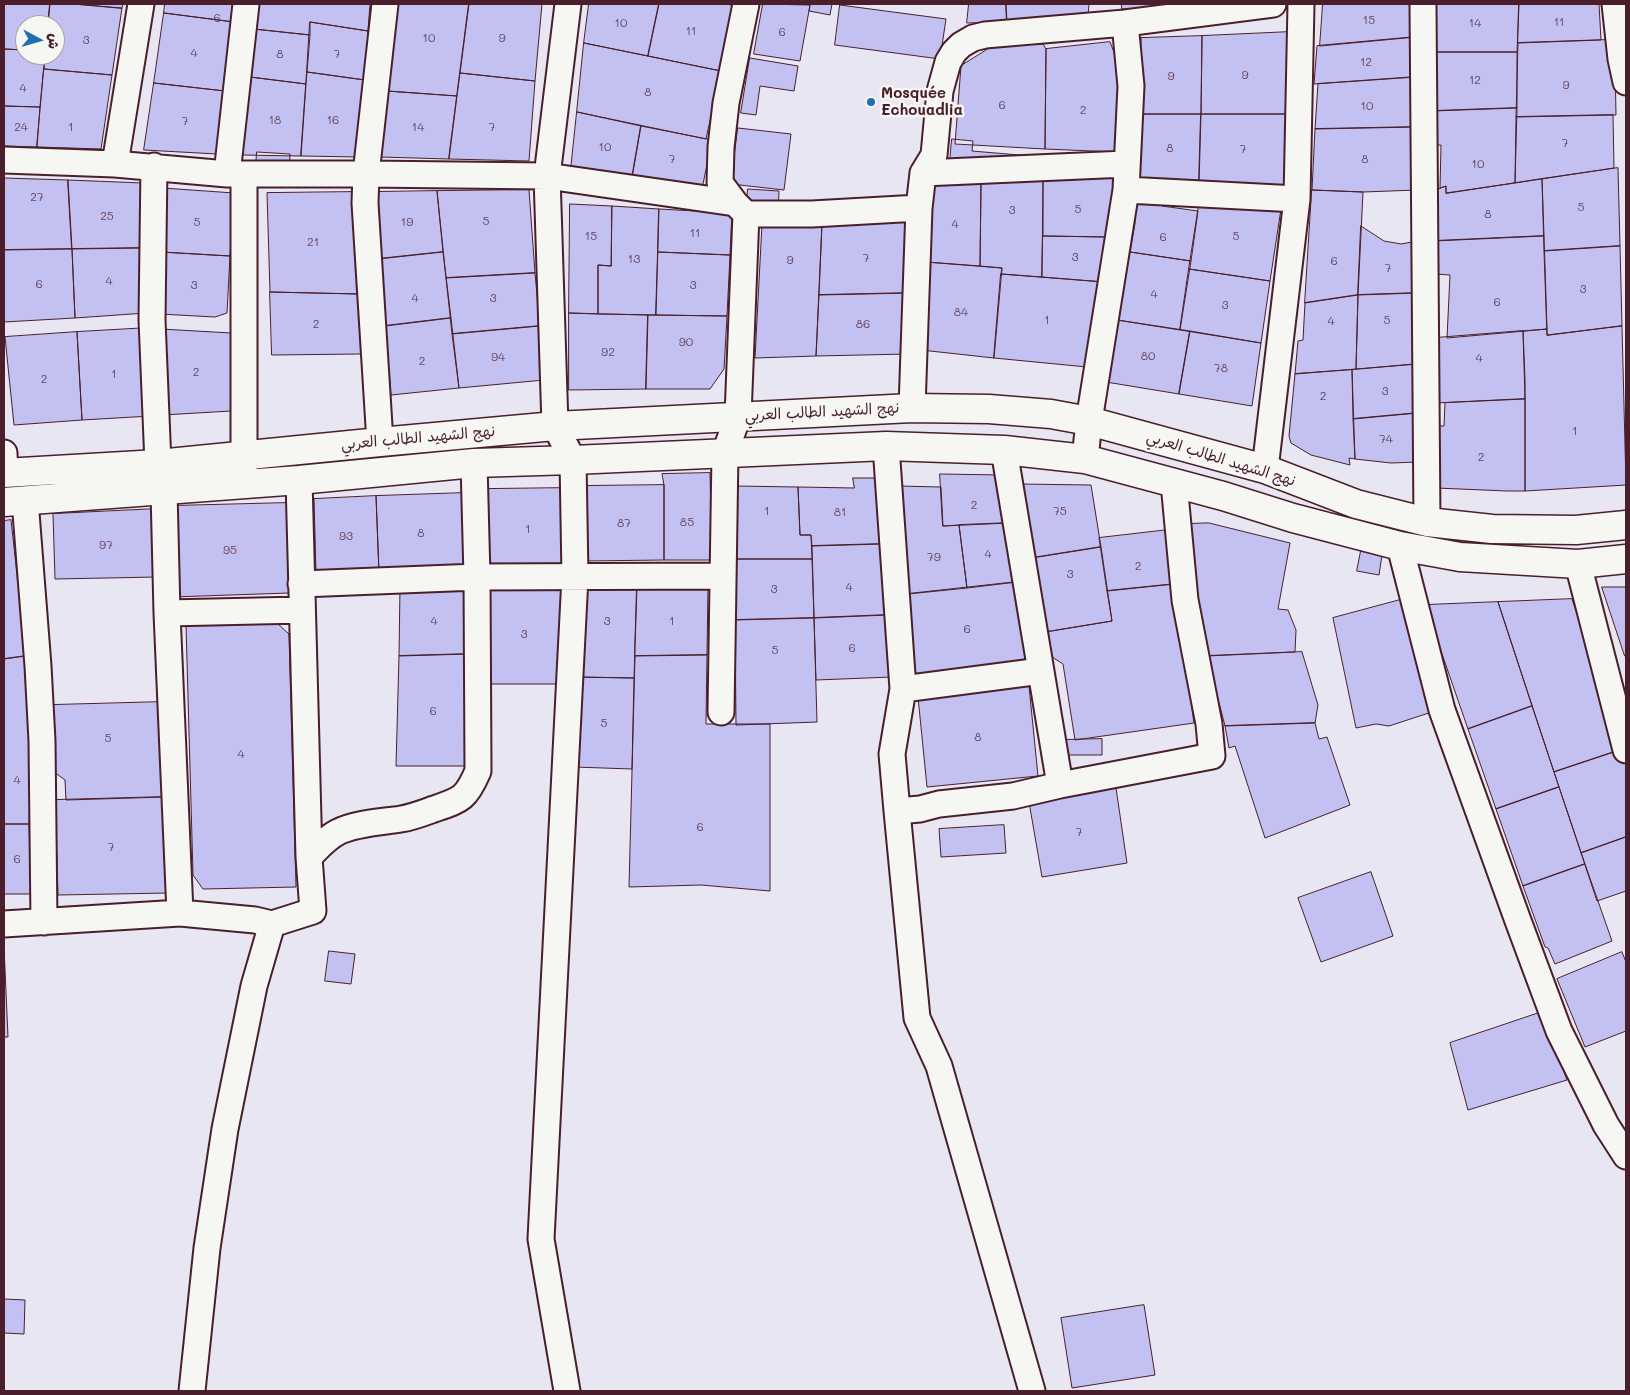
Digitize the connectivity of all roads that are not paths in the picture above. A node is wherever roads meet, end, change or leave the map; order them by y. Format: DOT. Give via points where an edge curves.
graph roads {
  1 [pos="141,4"];
  2 [pos="246,4"];
  3 [pos="385,4"];
  4 [pos="568,4"];
  5 [pos="746,4"];
  6 [pos="1273,4"];
  7 [pos="1301,4"];
  8 [pos="1424,4"];
  9 [pos="1615,4"];
  10 [pos="1100,14"];
  11 [pos="1125,23"];
  12 [pos="1626,82"];
  13 [pos="4,160"];
  14 [pos="115,164"];
  15 [pos="1126,164"];
  16 [pos="154,166"];
  17 [pos="923,173"];
  18 [pos="236,174"];
  19 [pos="366,174"];
  20 [pos="547,176"];
  21 [pos="1126,190"];
  22 [pos="1297,199"];
  23 [pos="919,208"];
  24 [pos="740,209"];
  25 [pos="912,408"];
  26 [pos="738,416"];
  27 [pos="1089,421"];
  28 [pos="556,426"];
  29 [pos="380,442"];
  30 [pos="886,446"];
  31 [pos="1004,450"];
  32 [pos="725,453"];
  33 [pos="244,455"];
  34 [pos="1085,459"];
  35 [pos="573,460"];
  36 [pos="474,463"];
  37 [pos="158,464"];
  38 [pos="4,466"];
  39 [pos="1265,469"];
  40 [pos="298,480"];
  41 [pos="243,483"];
  42 [pos="1174,483"];
  43 [pos="164,490"];
  44 [pos="15,501"];
  45 [pos="1427,522"];
  46 [pos="1626,526"];
  47 [pos="1400,546"];
  48 [pos="1626,559"];
  49 [pos="1578,564"];
  50 [pos="723,576"];
  51 [pos="477,577"];
  52 [pos="575,577"];
  53 [pos="301,584"];
  54 [pos="302,610"];
  55 [pos="167,613"];
  56 [pos="1041,671"];
  57 [pos="903,689"];
  58 [pos="721,712"];
  59 [pos="1626,750"];
  60 [pos="1060,785"];
  61 [pos="897,811"];
  62 [pos="309,857"];
  63 [pos="180,914"];
  64 [pos="44,922"];
  65 [pos="4,924"];
  66 [pos="272,924"];
  67 [pos="1626,1156"];
  68 [pos="192,1391"];
  69 [pos="567,1391"];
  70 [pos="1032,1391"];
  1 -- 14 [label="street"];
  2 -- 18 [label="street"];
  3 -- 19 [label="street"];
  4 -- 20 [label="street"];
  5 -- 24 [label="street" via="726,103 721,146 720,182"];
  6 -- 11 [label="street"];
  7 -- 22 [label="street"];
  8 -- 45 [label="street"];
  9 -- 12 [label="street" via="1620,59"];
  10 -- 11 [label="street"];
  10 -- 17 [label="street" via="986,34 960,45 948,62 942,79 934,155"];
  11 -- 15 [label="street" via="1131,86"];
  13 -- 14 [label="street"];
  14 -- 16 [label="street"];
  15 -- 17 [label="street"];
  15 -- 21 [label="street"];
  16 -- 18 [label="street"];
  16 -- 37 [label="street" via="152,320"];
  17 -- 23 [label="street"];
  18 -- 19 [label="street"];
  18 -- 33 [label="street"];
  19 -- 20 [label="street"];
  19 -- 29 [label="street" via="365,203"];
  20 -- 24 [label="street"];
  20 -- 28 [label="street"];
  21 -- 22 [label="street"];
  21 -- 27 [label="street"];
  22 -- 39 [label="street"];
  23 -- 24 [label="street" via="812,214"];
  23 -- 25 [label="street"];
  24 -- 26 [label="street"];
  25 -- 26 [label="main road, نهج الشهيد الطالب العربي"];
  25 -- 27 [label="main road, نهج الشهيد الطالب العربي" via="989,409"];
  26 -- 28 [label="main road, نهج الشهيد الطالب العربي"];
  26 -- 32 [label="street"];
  27 -- 34 [label="street"];
  27 -- 39 [label="main road, نهج الشهيد الطالب العربي"];
  28 -- 29 [label="main road, نهج الشهيد الطالب العربي"];
  28 -- 35 [label="street"];
  29 -- 33 [label="main road, نهج الشهيد الطالب العربي"];
  30 -- 31 [label="main road, نهج الشهيد الطالب العربي"];
  30 -- 32 [label="main road, نهج الشهيد الطالب العربي"];
  30 -- 57 [label="street"];
  31 -- 34 [label="main road, نهج الشهيد الطالب العربي"];
  31 -- 56 [label="street"];
  32 -- 35 [label="main road, نهج الشهيد الطالب العربي"];
  32 -- 50 [label="street"];
  33 -- 37 [label="main road, نهج الشهيد الطالب العربي"];
  33 -- 41 [label="street"];
  34 -- 42 [label="main road, نهج الشهيد الطالب العربي"];
  35 -- 36 [label="main road, نهج الشهيد الطالب العربي"];
  35 -- 52 [label="street"];
  36 -- 40 [label="main road, نهج الشهيد الطالب العربي"];
  36 -- 51 [label="street"];
  37 -- 38 [label="main road, نهج الشهيد الطالب العربي"];
  39 -- 45 [label="main road, نهج الشهيد الطالب العربي" via="1356,504"];
  40 -- 41 [label="main road, نهج الشهيد الطالب العربي"];
  40 -- 53 [label="street"];
  41 -- 43 [label="main road, نهج الشهيد الطالب العربي"];
  42 -- 47 [label="main road, نهج الشهيد الطالب العربي"];
  42 -- 60 [label="street" via="1185,600 1209,724 1212,756"];
  43 -- 44 [label="main road, نهج الشهيد الطالب العربي"];
  43 -- 55 [label="street"];
  44 -- 64 [label="street" via="38,666"];
  45 -- 46 [label="main road, نهج الشهيد الطالب العربي" via="1492,529 1576,530"];
  47 -- 49 [label="main road, نهج الشهيد الطالب العربي" via="1460,557"];
  47 -- 67 [label="street" via="1442,710 1517,918 1559,1031 1606,1125"];
  48 -- 49 [label="main road, نهج الشهيد الطالب العربي"];
  49 -- 59 [label="street"];
  50 -- 52 [label="street"];
  50 -- 58 [label="street"];
  51 -- 52 [label="street"];
  51 -- 53 [label="street"];
  51 -- 62 [label="street" via="478,772 471,788 459,800 421,815 338,832"];
  52 -- 69 [label="street" via="541,1239"];
  53 -- 54 [label="street"];
  54 -- 55 [label="street"];
  54 -- 62 [label="street"];
  55 -- 63 [label="street"];
  56 -- 57 [label="street"];
  56 -- 60 [label="street"];
  57 -- 61 [label="street" via="892,754"];
  60 -- 61 [label="street" via="1012,796"];
  61 -- 70 [label="street" via="917,1018 939,1066"];
  62 -- 66 [label="street" via="313,911"];
  63 -- 64 [label="street"];
  63 -- 66 [label="street"];
  64 -- 65 [label="street"];
  66 -- 68 [label="street" via="254,986 224,1129"];
}
